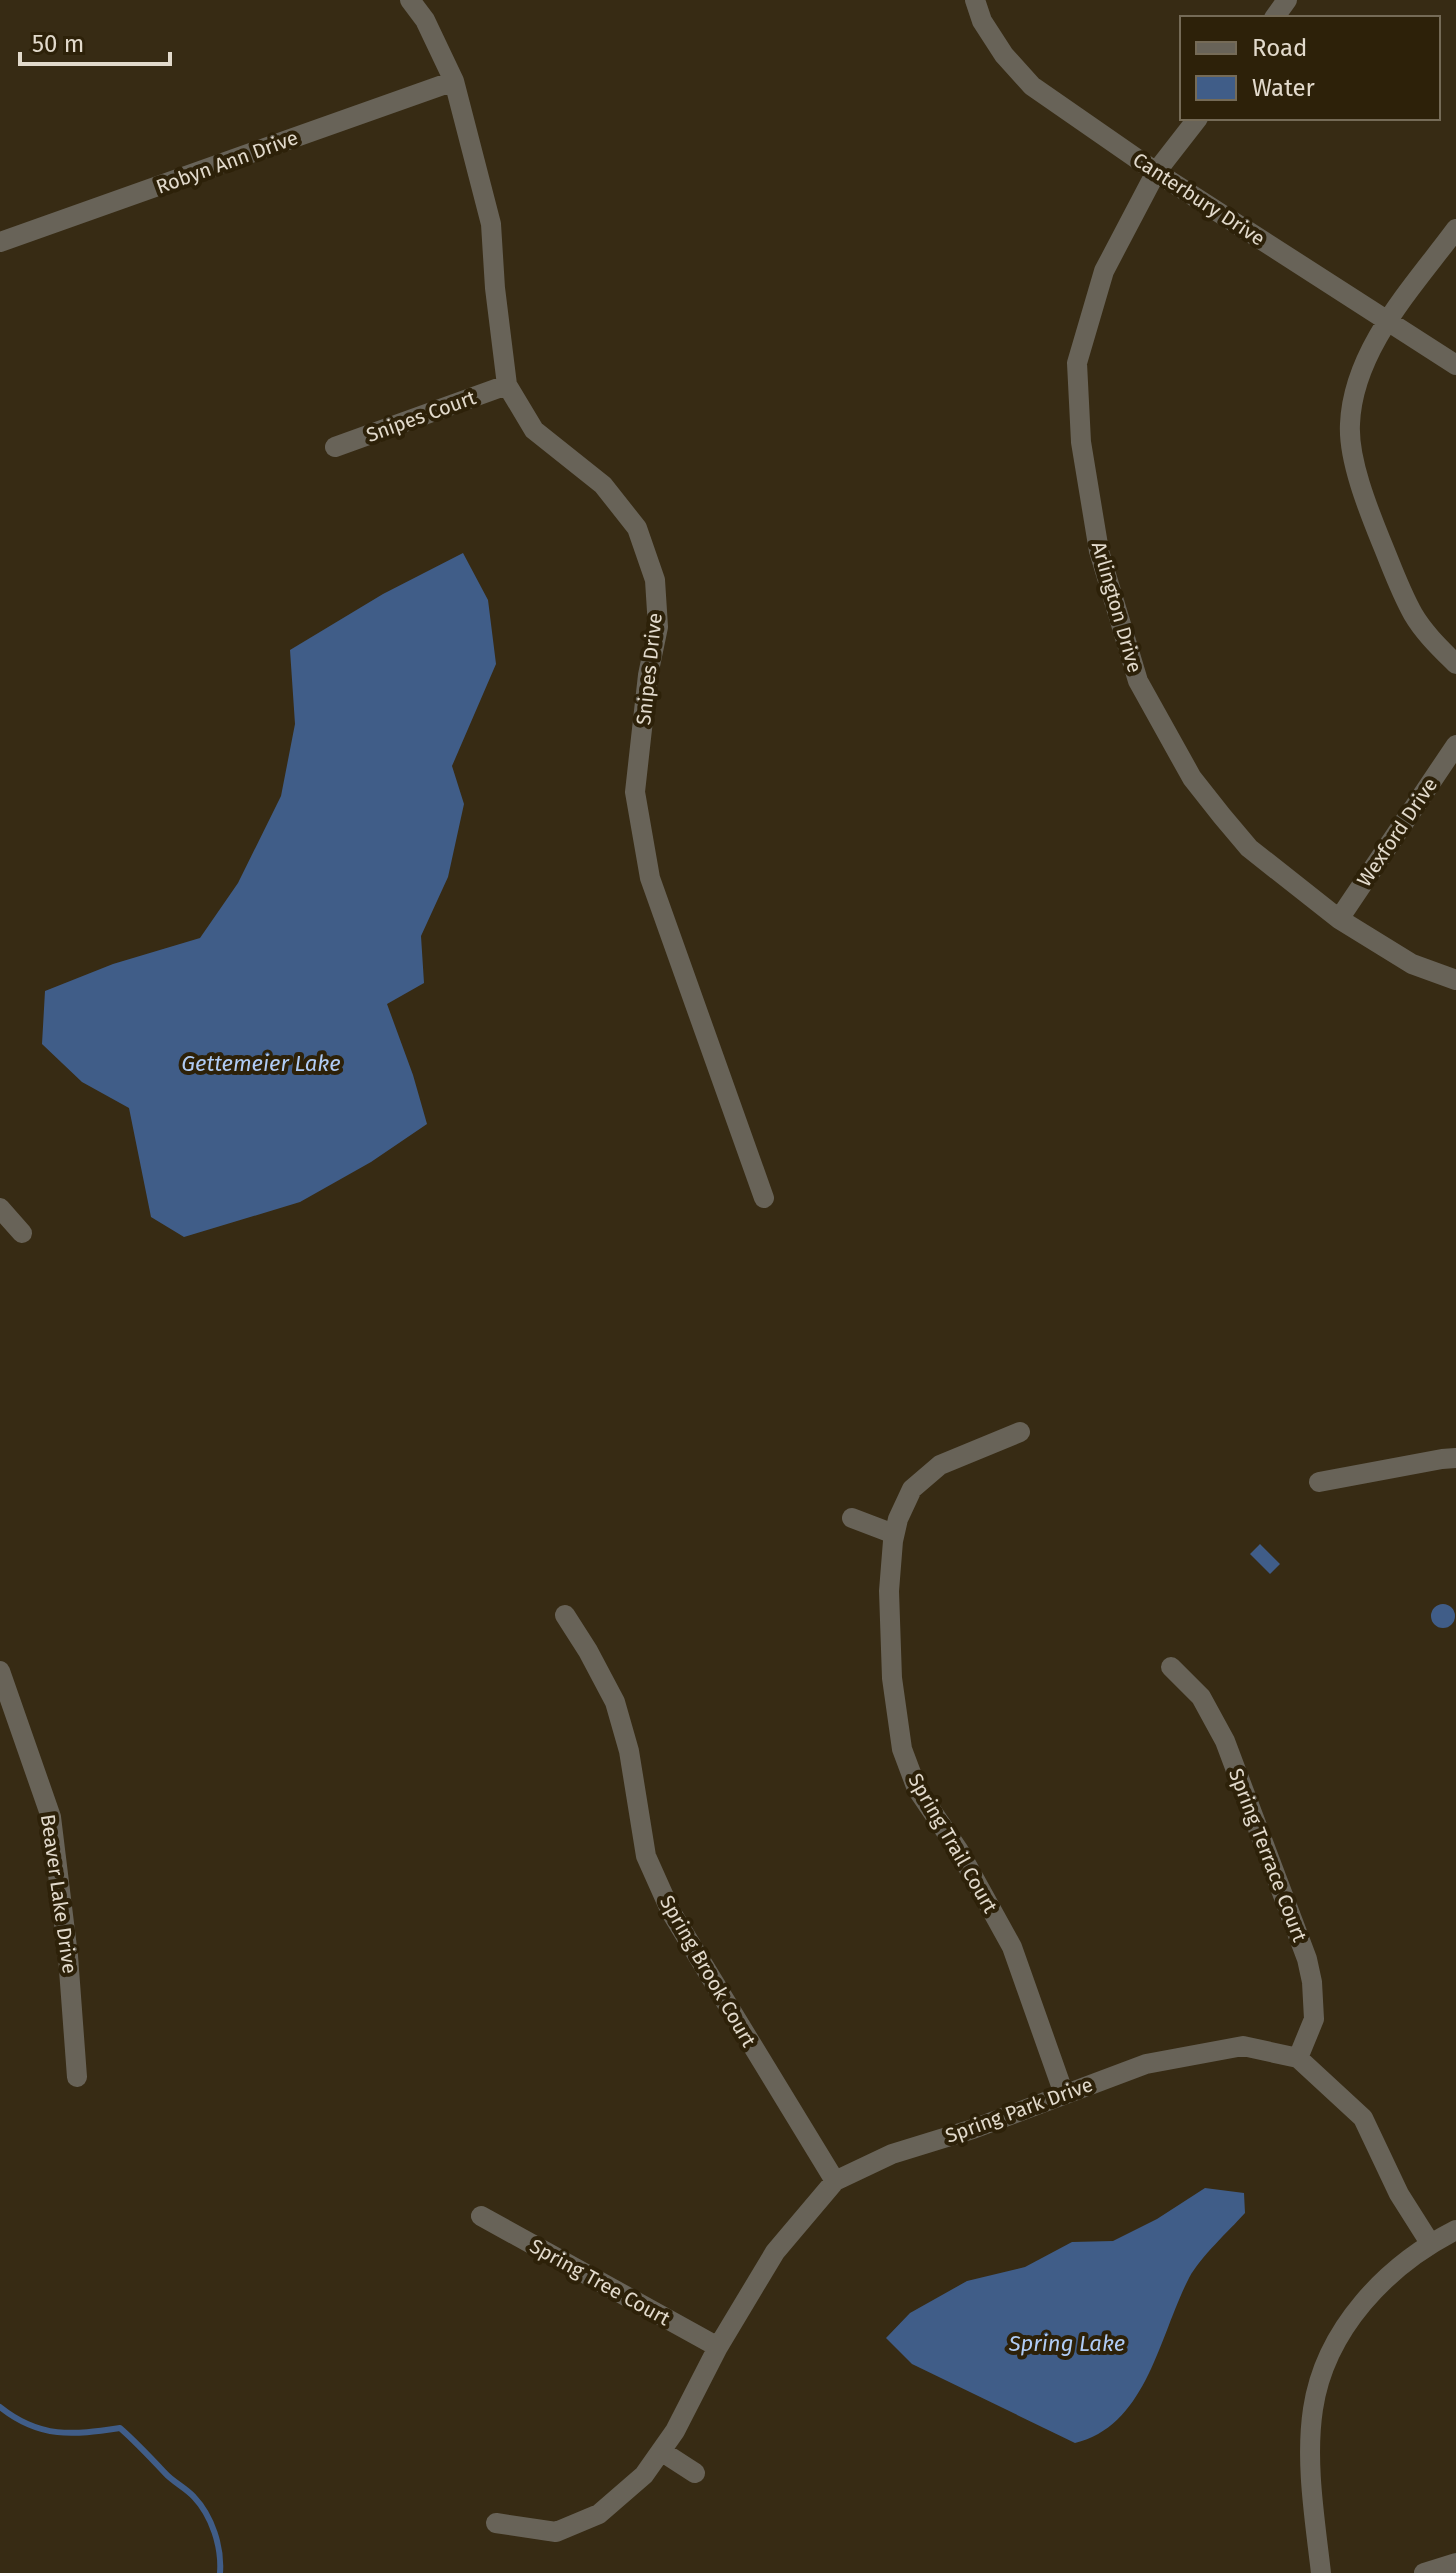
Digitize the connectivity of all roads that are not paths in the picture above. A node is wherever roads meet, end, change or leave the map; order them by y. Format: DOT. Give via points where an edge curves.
graph roads {
  1 [pos="410,0"];
  2 [pos="975,0"];
  3 [pos="454,81"];
  4 [pos="1196,120"];
  5 [pos="1156,172"];
  6 [pos="1456,229"];
  7 [pos="0,242"];
  8 [pos="1387,322"];
  9 [pos="1456,365"];
  10 [pos="507,385"];
  11 [pos="335,447"];
  12 [pos="1456,664"];
  13 [pos="1456,745"];
  14 [pos="1339,919"];
  15 [pos="1456,980"];
  16 [pos="764,1198"];
  17 [pos="0,1208"];
  18 [pos="22,1233"];
  19 [pos="1020,1432"];
  20 [pos="1456,1458"];
  21 [pos="1319,1482"];
  22 [pos="852,1518"];
  23 [pos="894,1534"];
  24 [pos="565,1615"];
  25 [pos="1171,1667"];
  26 [pos="0,1671"];
  27 [pos="1298,2058"];
  28 [pos="77,2077"];
  29 [pos="1064,2094"];
  30 [pos="835,2181"];
  31 [pos="481,2216"];
  32 [pos="1456,2230"];
  33 [pos="1430,2243"];
  34 [pos="718,2347"];
  35 [pos="661,2451"];
  36 [pos="695,2473"];
  37 [pos="496,2523"];
  38 [pos="1456,2563"];
  39 [pos="1321,2573"];
  40 [pos="1424,2573"];
  1 -- 3 [label="street, Snipes Drive"];
  2 -- 5 [label="street, Canterbury Drive" via="1004,55 1032,86"];
  3 -- 7 [label="street, Robyn Ann Drive"];
  3 -- 10 [label="street, Snipes Drive" via="491,224"];
  4 -- 5 [label="street, Arlington Drive"];
  5 -- 8 [label="street, Canterbury Drive"];
  5 -- 14 [label="street, Arlington Drive" via="1104,271 1077,363 1081,442 1099,551 1138,681 1192,778 1249,848"];
  6 -- 8 [label="street"];
  8 -- 9 [label="street, Canterbury Drive"];
  8 -- 12 [label="street" via="1353,400 1352,449 1373,520 1413,614"];
  10 -- 11 [label="street, Snipes Court"];
  10 -- 16 [label="street, Snipes Drive" via="534,430 603,485 637,528 655,580 658,627 635,792 650,878"];
  13 -- 14 [label="street, Wexford Drive"];
  14 -- 15 [label="street, Arlington Drive" via="1412,964"];
  17 -- 18 [label="street"];
  19 -- 23 [label="street, Spring Trail Court" via="940,1465 912,1489"];
  20 -- 21 [label="street"];
  22 -- 23 [label="street"];
  23 -- 29 [label="street, Spring Trail Court" via="891,1663 902,1749 917,1789 959,1851 1012,1947"];
  24 -- 30 [label="street, Spring Brook Court" via="615,1702 629,1751 646,1856 671,1912"];
  25 -- 27 [label="street, Spring Terrace Court" via="1201,1697 1225,1741 1307,1959 1314,2019"];
  26 -- 28 [label="street, Beaver Lake Drive" via="51,1817"];
  27 -- 29 [label="street, Spring Park Drive" via="1243,2046 1146,2064"];
  27 -- 33 [label="street" via="1363,2118 1399,2194"];
  29 -- 30 [label="street, Spring Park Drive" via="892,2154"];
  30 -- 34 [label="street, Spring Park Drive" via="775,2252"];
  31 -- 34 [label="street, Spring Tree Court"];
  32 -- 33 [label="street"];
  33 -- 39 [label="street" via="1392,2271 1359,2306 1324,2365 1313,2409 1311,2456"];
  34 -- 35 [label="street, Spring Park Drive"];
  35 -- 36 [label="street"];
  35 -- 37 [label="street, Spring Park Drive" via="644,2475 599,2514 556,2532"];
  38 -- 40 [label="street"];
}
